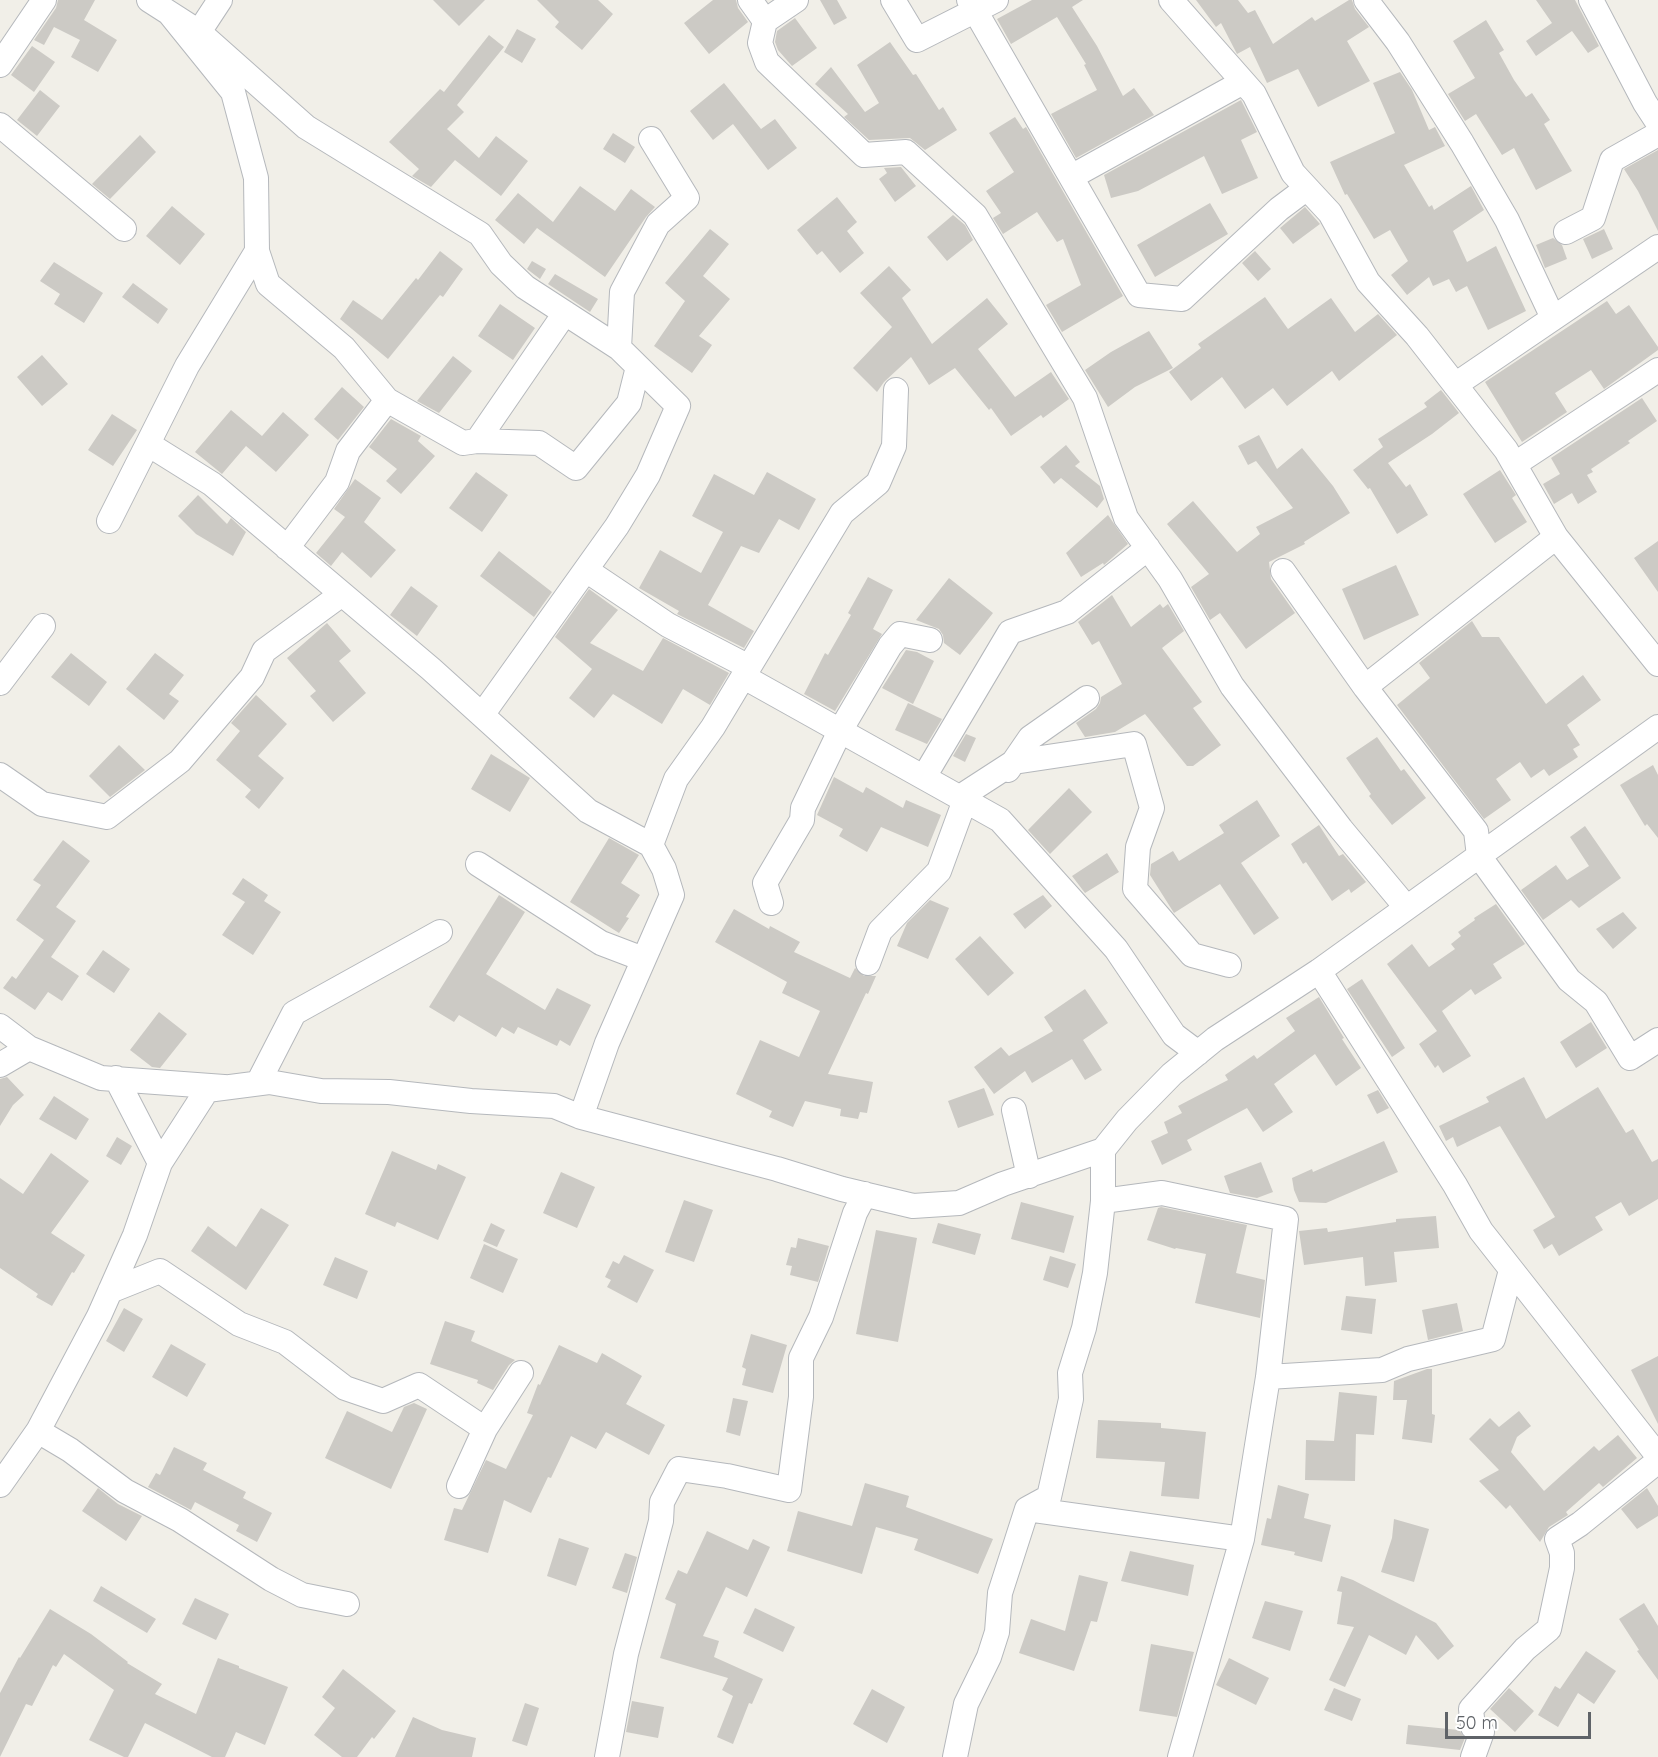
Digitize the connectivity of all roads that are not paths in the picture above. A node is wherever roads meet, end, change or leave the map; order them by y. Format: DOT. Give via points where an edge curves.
graph roads {
  1 [pos="44,0"];
  2 [pos="149,0"];
  3 [pos="220,0"];
  4 [pos="750,0"];
  5 [pos="796,0"];
  6 [pos="893,0"];
  7 [pos="1171,0"];
  8 [pos="1366,0"];
  9 [pos="1591,0"];
  10 [pos="980,4"];
  11 [pos="170,14"];
  12 [pos="765,21"];
  13 [pos="199,32"];
  14 [pos="0,65"];
  15 [pos="1243,82"];
  16 [pos="1658,123"];
  17 [pos="0,125"];
  18 [pos="1658,134"];
  19 [pos="651,140"];
  20 [pos="1071,177"];
  21 [pos="1307,188"];
  22 [pos="124,230"];
  23 [pos="1566,232"];
  24 [pos="1658,247"];
  25 [pos="257,251"];
  26 [pos="565,313"];
  27 [pos="1553,318"];
  28 [pos="619,348"];
  29 [pos="638,367"];
  30 [pos="1658,370"];
  31 [pos="1455,385"];
  32 [pos="896,390"];
  33 [pos="387,400"];
  34 [pos="477,441"];
  35 [pos="148,444"];
  36 [pos="1515,465"];
  37 [pos="109,521"];
  38 [pos="1556,537"];
  39 [pos="287,548"];
  40 [pos="1148,548"];
  41 [pos="586,570"];
  42 [pos="1283,571"];
  43 [pos="342,594"];
  44 [pos="43,626"];
  45 [pos="930,640"];
  46 [pos="1658,664"];
  47 [pos="746,672"];
  48 [pos="0,683"];
  49 [pos="1365,687"];
  50 [pos="1087,698"];
  51 [pos="482,715"];
  52 [pos="1658,728"];
  53 [pos="840,731"];
  54 [pos="1014,762"];
  55 [pos="0,775"];
  56 [pos="924,777"];
  57 [pos="969,802"];
  58 [pos="651,845"];
  59 [pos="1479,856"];
  60 [pos="478,864"];
  61 [pos="771,903"];
  62 [pos="1406,907"];
  63 [pos="440,932"];
  64 [pos="643,959"];
  65 [pos="868,963"];
  66 [pos="1230,965"];
  67 [pos="1319,971"];
  68 [pos="0,1026"];
  69 [pos="1658,1040"];
  70 [pos="29,1048"];
  71 [pos="1198,1053"];
  72 [pos="0,1065"];
  73 [pos="116,1078"];
  74 [pos="258,1083"];
  75 [pos="232,1087"];
  76 [pos="1014,1110"];
  77 [pos="581,1116"];
  78 [pos="1103,1150"];
  79 [pos="160,1162"];
  80 [pos="1029,1176"];
  81 [pos="865,1194"];
  82 [pos="1103,1201"];
  83 [pos="1511,1270"];
  84 [pos="110,1291"];
  85 [pos="521,1372"];
  86 [pos="1268,1377"];
  87 [pos="485,1429"];
  88 [pos="38,1431"];
  89 [pos="1658,1456"];
  90 [pos="1658,1461"];
  91 [pos="0,1485"];
  92 [pos="459,1486"];
  93 [pos="1027,1509"];
  94 [pos="1242,1539"];
  95 [pos="347,1604"];
  96 [pos="607,1757"];
  97 [pos="955,1757"];
  98 [pos="1180,1757"];
  99 [pos="1473,1757"];
  1 -- 14 [label="street"];
  2 -- 11 [label="street"];
  3 -- 13 [label="street"];
  4 -- 12 [label="street"];
  5 -- 12 [label="street"];
  6 -- 10 [label="street" via="917,40"];
  7 -- 15 [label="street"];
  8 -- 27 [label="street" via="1398,42 1462,143 1507,220"];
  9 -- 16 [label="street"];
  10 -- 20 [label="street"];
  11 -- 13 [label="street"];
  11 -- 25 [label="street" via="233,92 256,178"];
  12 -- 40 [label="street" via="759,43 767,62 864,155 906,152 975,215 1085,398 1126,518"];
  13 -- 26 [label="street" via="306,127 480,234 501,264 525,287"];
  15 -- 20 [label="street"];
  15 -- 21 [label="street" via="1254,94 1293,173"];
  17 -- 22 [label="street"];
  18 -- 23 [label="street" via="1612,160 1593,218"];
  19 -- 28 [label="street" via="687,198 658,225 622,292"];
  20 -- 21 [label="street" via="1139,295 1182,298 1279,208"];
  21 -- 31 [label="street" via="1330,213 1368,282"];
  24 -- 27 [label="street"];
  25 -- 33 [label="street" via="268,284 344,348"];
  25 -- 35 [label="street" via="188,366"];
  26 -- 28 [label="street"];
  26 -- 34 [label="street"];
  27 -- 31 [label="street"];
  28 -- 29 [label="street"];
  29 -- 34 [label="street" via="629,404 576,468 539,443"];
  29 -- 41 [label="street" via="678,406 648,476"];
  30 -- 36 [label="street"];
  31 -- 36 [label="street"];
  32 -- 47 [label="street" via="894,446 878,483 842,513"];
  33 -- 34 [label="street" via="463,443"];
  33 -- 39 [label="street" via="348,451 337,482"];
  35 -- 37 [label="street"];
  35 -- 39 [label="street" via="212,484"];
  36 -- 38 [label="street"];
  38 -- 46 [label="street"];
  38 -- 49 [label="street"];
  39 -- 43 [label="street"];
  40 -- 56 [label="street" via="1066,612 1010,632"];
  40 -- 62 [label="street" via="1232,686"];
  41 -- 47 [label="street" via="668,626"];
  41 -- 51 [label="street"];
  42 -- 49 [label="street"];
  43 -- 51 [label="street"];
  43 -- 55 [label="street" via="264,651 252,677 180,761 107,817 42,804"];
  44 -- 48 [label="street"];
  45 -- 53 [label="street" via="900,634"];
  47 -- 53 [label="street"];
  47 -- 58 [label="street" via="676,779"];
  49 -- 59 [label="street" via="1476,831"];
  50 -- 54 [label="street" via="1030,738"];
  51 -- 58 [label="street" via="588,811"];
  52 -- 59 [label="street"];
  53 -- 56 [label="street"];
  53 -- 61 [label="street" via="802,807 802,820 765,883"];
  54 -- 57 [label="street"];
  54 -- 66 [label="street" via="1134,744 1152,808 1138,847 1135,889 1192,955"];
  56 -- 57 [label="street"];
  57 -- 65 [label="street" via="939,871 880,931"];
  57 -- 71 [label="street" via="1000,819 1116,949 1174,1035"];
  58 -- 64 [label="street" via="672,895"];
  59 -- 62 [label="street"];
  59 -- 69 [label="street" via="1569,980 1596,1002 1630,1058"];
  60 -- 64 [label="street" via="601,944"];
  62 -- 67 [label="street"];
  63 -- 74 [label="street" via="294,1013"];
  64 -- 77 [label="street"];
  67 -- 71 [label="street"];
  67 -- 83 [label="street" via="1481,1231"];
  68 -- 70 [label="street"];
  70 -- 72 [label="street"];
  70 -- 73 [label="street" via="101,1078"];
  71 -- 78 [label="street" via="1172,1074"];
  73 -- 75 [label="street"];
  73 -- 79 [label="street"];
  74 -- 75 [label="street"];
  74 -- 77 [label="street" via="554,1106"];
  75 -- 79 [label="street" via="207,1090"];
  76 -- 80 [label="street"];
  77 -- 81 [label="street"];
  78 -- 80 [label="street"];
  78 -- 82 [label="street"];
  79 -- 84 [label="street" via="135,1236"];
  80 -- 81 [label="street" via="959,1203 913,1206"];
  81 -- 96 [label="street" via="855,1213 821,1317 801,1358 801,1397 789,1490 679,1469 662,1502 661,1521 626,1654"];
  82 -- 86 [label="street" via="1162,1193 1286,1219"];
  82 -- 93 [label="street" via="1095,1273 1070,1373 1071,1399 1050,1497"];
  83 -- 86 [label="street" via="1493,1339 1408,1359 1382,1370"];
  83 -- 89 [label="street"];
  84 -- 87 [label="street" via="160,1271 239,1324 285,1342 345,1388 383,1401 419,1385"];
  84 -- 88 [label="street"];
  85 -- 87 [label="street"];
  86 -- 94 [label="street"];
  87 -- 92 [label="street"];
  88 -- 91 [label="street"];
  88 -- 95 [label="street" via="125,1491 180,1520 271,1579 302,1595"];
  90 -- 99 [label="street" via="1557,1539 1562,1568 1549,1629 1471,1709 1473,1727 1482,1732"];
  93 -- 94 [label="street"];
  93 -- 97 [label="street" via="1000,1593 997,1632 966,1704"];
  94 -- 98 [label="street"];
}
